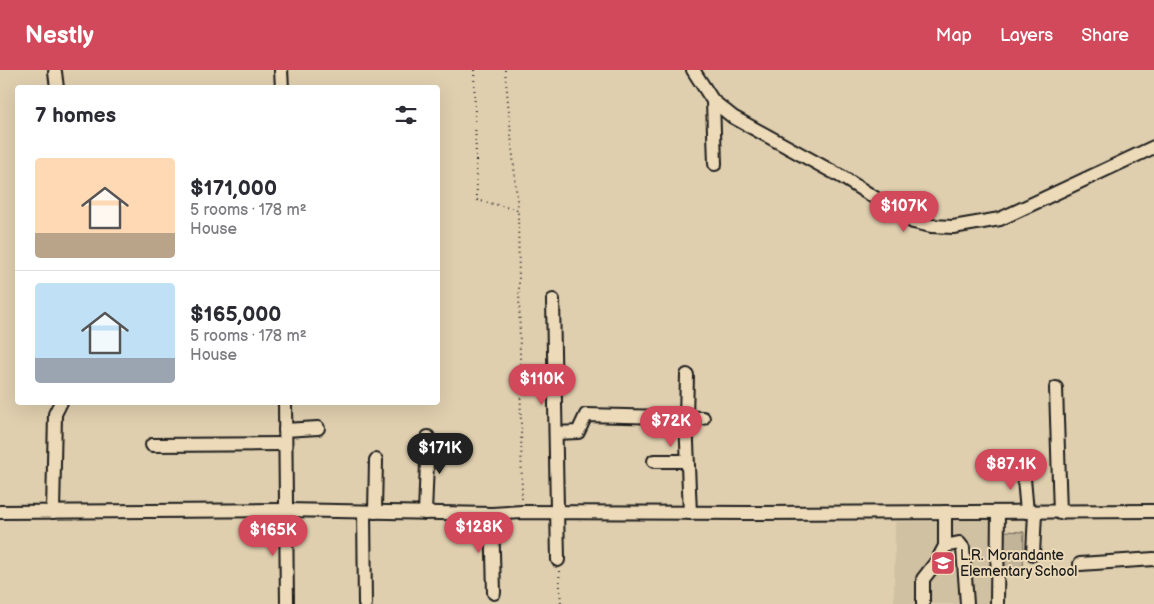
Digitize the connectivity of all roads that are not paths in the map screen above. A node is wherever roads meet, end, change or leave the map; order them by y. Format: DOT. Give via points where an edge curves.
graph roads {
  1 [pos="281,70"];
  2 [pos="693,70"];
  3 [pos="55,72"];
  4 [pos="57,85"];
  5 [pos="282,85"];
  6 [pos="713,100"];
  7 [pos="1154,147"];
  8 [pos="716,164"];
  9 [pos="553,300"];
  10 [pos="687,375"];
  11 [pos="1056,388"];
  12 [pos="60,405"];
  13 [pos="285,405"];
  14 [pos="703,418"];
  15 [pos="686,419"];
  16 [pos="318,428"];
  17 [pos="285,430"];
  18 [pos="556,433"];
  19 [pos="428,437"];
  20 [pos="285,444"];
  21 [pos="152,446"];
  22 [pos="376,460"];
  23 [pos="688,461"];
  24 [pos="654,462"];
  25 [pos="1023,468"];
  26 [pos="286,510"];
  27 [pos="1154,511"];
  28 [pos="0,512"];
  29 [pos="53,512"];
  30 [pos="370,512"];
  31 [pos="559,512"];
  32 [pos="945,512"];
  33 [pos="998,512"];
  34 [pos="1031,512"];
  35 [pos="425,513"];
  36 [pos="690,513"];
  37 [pos="1060,513"];
  38 [pos="492,514"];
  39 [pos="945,546"];
  40 [pos="1033,554"];
  41 [pos="1154,559"];
  42 [pos="558,560"];
  43 [pos="1080,564"];
  44 [pos="494,593"];
  45 [pos="287,604"];
  46 [pos="365,604"];
  47 [pos="923,604"];
  48 [pos="967,604"];
  49 [pos="997,604"];
  1 -- 5 [label="street"];
  2 -- 6 [label="street"];
  3 -- 4 [label="street"];
  6 -- 7 [label="street" via="733,117 842,177 913,222 931,226 1000,219"];
  6 -- 8 [label="street"];
  9 -- 18 [label="street"];
  10 -- 15 [label="street"];
  11 -- 37 [label="street"];
  12 -- 29 [label="street" via="55,414"];
  13 -- 17 [label="street"];
  14 -- 15 [label="street"];
  15 -- 18 [label="street" via="586,415 578,432"];
  15 -- 23 [label="street"];
  16 -- 17 [label="street"];
  17 -- 20 [label="street"];
  18 -- 31 [label="street"];
  19 -- 35 [label="street"];
  20 -- 21 [label="street"];
  20 -- 26 [label="street"];
  22 -- 30 [label="street"];
  23 -- 24 [label="street"];
  23 -- 36 [label="street"];
  25 -- 34 [label="street"];
  26 -- 29 [label="street"];
  26 -- 30 [label="street"];
  26 -- 45 [label="street"];
  27 -- 37 [label="street"];
  28 -- 29 [label="street"];
  30 -- 35 [label="street"];
  30 -- 46 [label="street"];
  31 -- 36 [label="street"];
  31 -- 38 [label="street"];
  31 -- 42 [label="street"];
  32 -- 33 [label="street"];
  32 -- 36 [label="street"];
  32 -- 39 [label="street"];
  33 -- 34 [label="street"];
  33 -- 49 [label="street"];
  34 -- 37 [label="street"];
  34 -- 40 [label="street"];
  35 -- 38 [label="street"];
  38 -- 44 [label="street"];
  39 -- 47 [label="street" via="923,579"];
  39 -- 48 [label="street" via="959,543 963,548"];
  41 -- 43 [label="street"];
}
